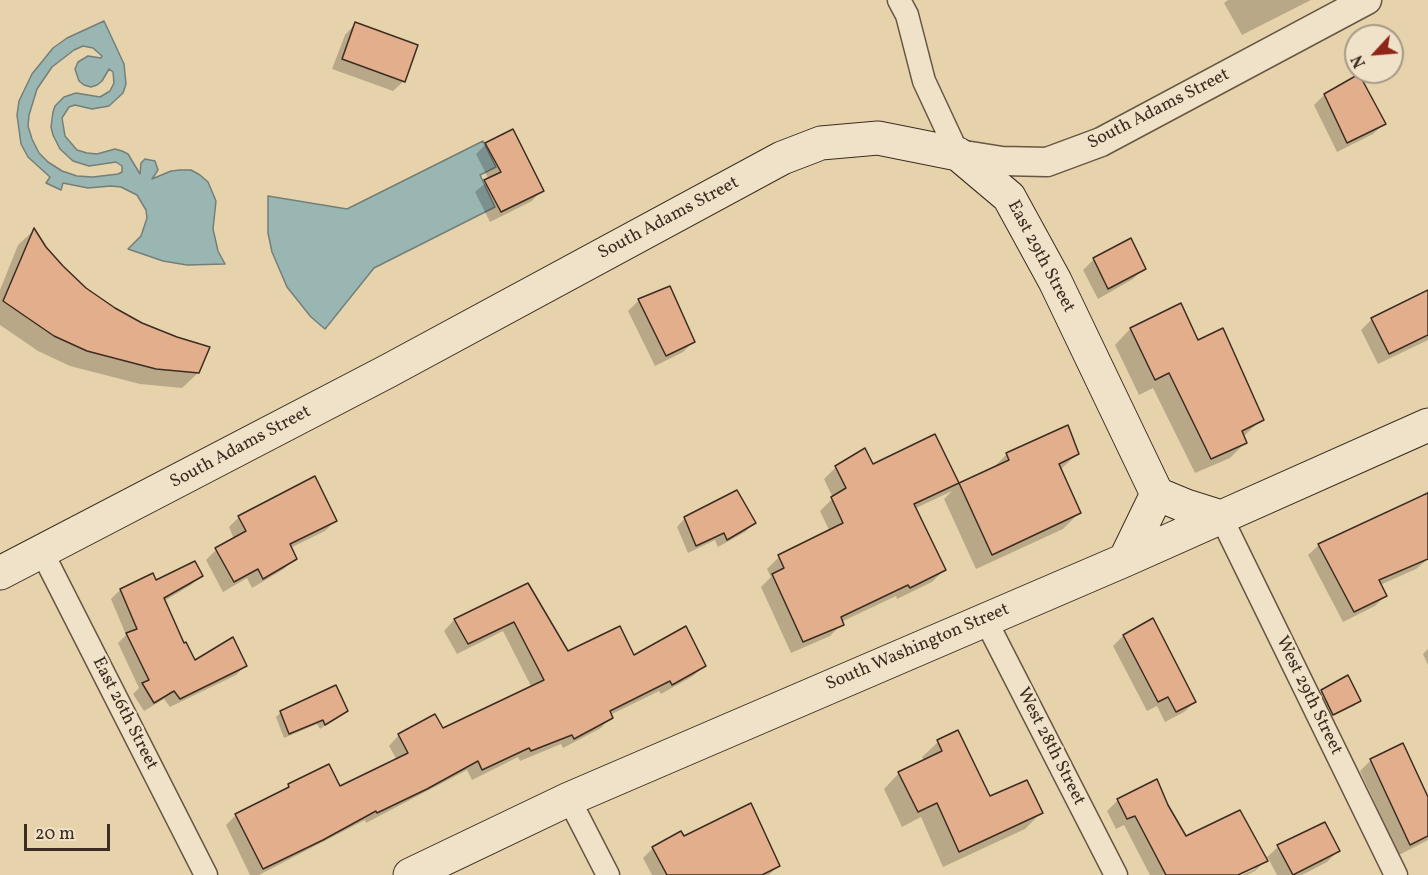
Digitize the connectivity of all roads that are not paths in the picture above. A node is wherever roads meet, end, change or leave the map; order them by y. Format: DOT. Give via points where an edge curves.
graph roads {
  1 [pos="899,0"];
  2 [pos="1367,0"];
  3 [pos="958,154"];
  4 [pos="1428,425"];
  5 [pos="1157,495"];
  6 [pos="1221,517"];
  7 [pos="42,552"];
  8 [pos="1125,560"];
  9 [pos="0,573"];
  10 [pos="985,619"];
  11 [pos="569,799"];
  12 [pos="206,875"];
  13 [pos="410,875"];
  14 [pos="608,875"];
  15 [pos="1116,875"];
  16 [pos="1396,875"];
  1 -- 3 [label="street, East 29th Street" via="907,15 924,81"];
  2 -- 3 [label="street, South Adams Street" via="1101,142 1047,162 1002,161"];
  3 -- 5 [label="main road, East 29th Street" via="1009,197 1030,232"];
  3 -- 7 [label="main road, South Adams Street" via="878,138 821,143 782,158"];
  4 -- 6 [label="main road, South Washington Street"];
  5 -- 6 [label="main road"];
  5 -- 8 [label="main road"];
  6 -- 8 [label="main road, South Washington Street"];
  6 -- 16 [label="street, West 29th Street"];
  7 -- 9 [label="main road, South Adams Street"];
  7 -- 12 [label="street, East 26th Street"];
  8 -- 10 [label="main road, South Washington Street"];
  10 -- 11 [label="main road, South Washington Street"];
  10 -- 15 [label="street, West 28th Street"];
  11 -- 13 [label="main road, South Washington Street"];
  11 -- 14 [label="street"];
}
